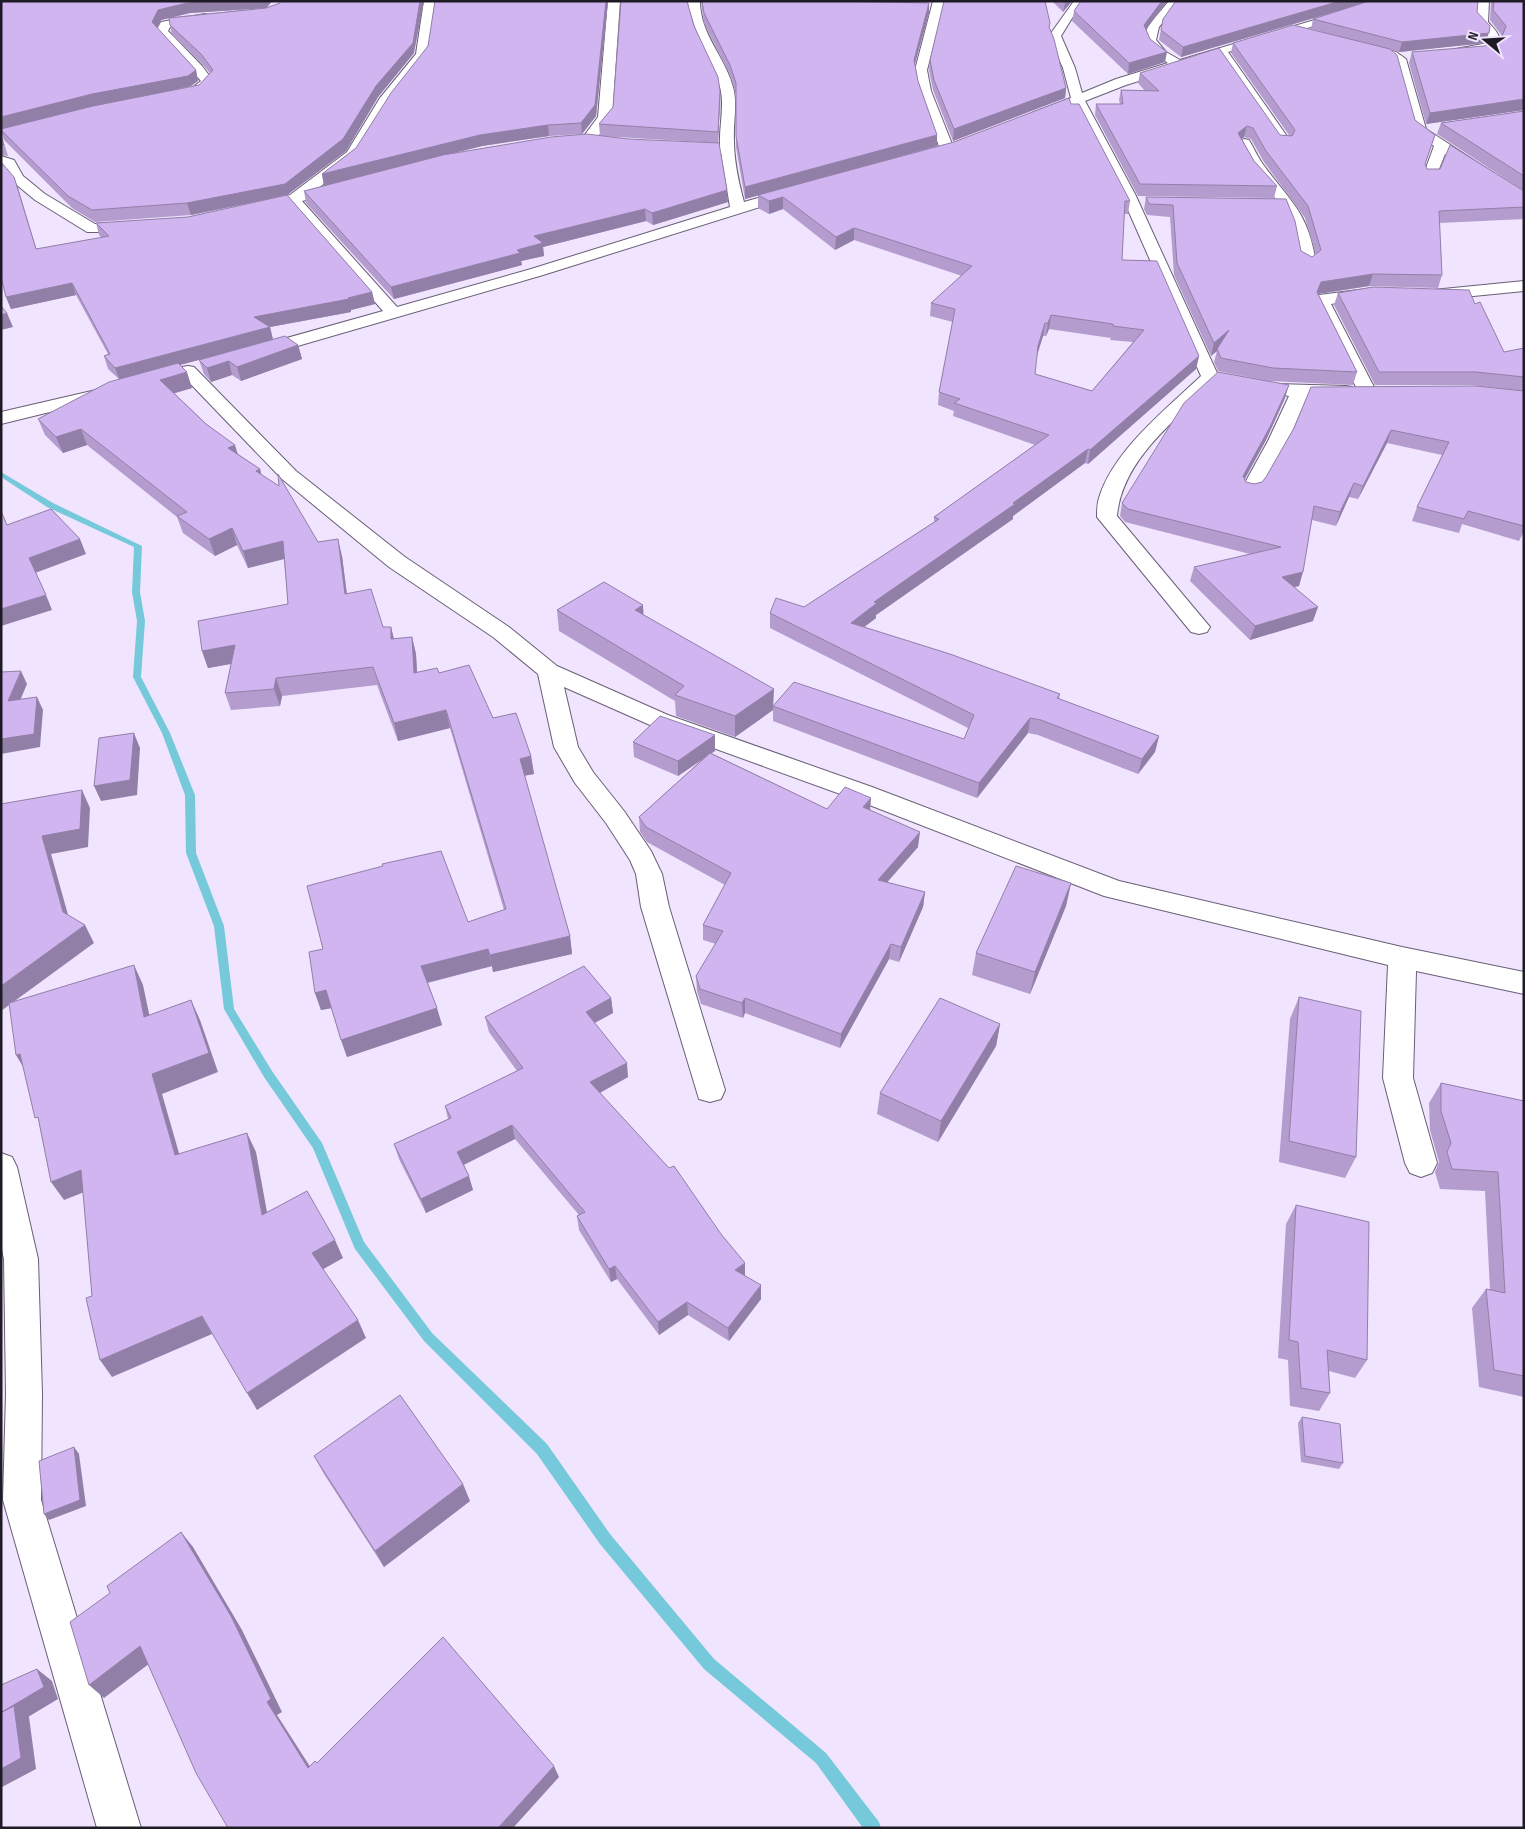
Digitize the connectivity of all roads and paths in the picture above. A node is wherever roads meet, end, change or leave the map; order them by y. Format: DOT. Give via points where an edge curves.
graph roads {
  1 [pos="430,1"];
  2 [pos="614,1"];
  3 [pos="694,1"];
  4 [pos="1081,1"];
  5 [pos="1174,1"];
  6 [pos="1392,1"];
  7 [pos="1483,1"];
  8 [pos="936,5"];
  9 [pos="1318,7"];
  10 [pos="220,16"];
  11 [pos="1334,17"];
  12 [pos="1292,29"];
  13 [pos="1319,36"];
  14 [pos="1355,44"];
  15 [pos="1221,51"];
  16 [pos="1443,54"];
  17 [pos="1415,56"];
  18 [pos="1397,58"];
  19 [pos="1179,63"];
  20 [pos="168,97"];
  21 [pos="1078,100"];
  22 [pos="1027,120"];
  23 [pos="1440,127"];
  24 [pos="1420,131"];
  25 [pos="572,140"];
  26 [pos="588,140"];
  27 [pos="604,142"];
  28 [pos="965,142"];
  29 [pos="1284,142"];
  30 [pos="1244,143"];
  31 [pos="1441,145"];
  32 [pos="669,147"];
  33 [pos="947,149"];
  34 [pos="727,150"];
  35 [pos="930,154"];
  36 [pos="1,160"];
  37 [pos="1430,176"];
  38 [pos="358,183"];
  39 [pos="809,187"];
  40 [pos="293,200"];
  41 [pos="1524,200"];
  42 [pos="1131,202"];
  43 [pos="1151,202"];
  44 [pos="1269,205"];
  45 [pos="1289,205"];
  46 [pos="738,207"];
  47 [pos="237,212"];
  48 [pos="144,226"];
  49 [pos="1308,263"];
  50 [pos="1524,286"];
  51 [pos="1393,294"];
  52 [pos="1421,295"];
  53 [pos="394,313"];
  54 [pos="244,355"];
  55 [pos="188,371"];
  56 [pos="1210,377"];
  57 [pos="122,389"];
  58 [pos="1367,391"];
  59 [pos="1386,391"];
  60 [pos="1299,393"];
  61 [pos="1,418"];
  62 [pos="1251,490"];
  63 [pos="1199,627"];
  64 [pos="549,671"];
  65 [pos="1402,958"];
  66 [pos="1524,983"];
  67 [pos="710,1090"];
  68 [pos="1421,1163"];
  69 [pos="1,1167"];
  70 [pos="13,1398"];
  71 [pos="119,1828"];
  1 -- 40 [label="street" via="422,55 385,101 352,156"];
  2 -- 26 [label="street" via="605,118"];
  3 -- 34 [label="street" via="703,42 726,86"];
  4 -- 21 [label="street" via="1055,36 1070,68"];
  5 -- 19 [label="street" via="1151,27 1150,40 1157,52"];
  6 -- 11 [label="street"];
  7 -- 16 [label="street" via="1482,22 1495,36 1492,47"];
  8 -- 33 [label="street" via="921,70 925,91"];
  9 -- 11 [label="street"];
  10 -- 20 [label="street" via="165,24 162,31 169,41 202,71 208,82 196,91"];
  11 -- 12 [label="street"];
  12 -- 13 [label="street"];
  12 -- 15 [label="street"];
  14 -- 18 [label="street"];
  15 -- 19 [label="street"];
  15 -- 29 [label="street"];
  17 -- 18 [label="street"];
  18 -- 24 [label="street" via="1402,62"];
  19 -- 21 [label="street"];
  21 -- 22 [label="street"];
  21 -- 42 [label="street"];
  23 -- 24 [label="street"];
  24 -- 31 [label="street"];
  25 -- 26 [label="street"];
  26 -- 27 [label="street"];
  28 -- 33 [label="street"];
  30 -- 45 [label="street" via="1253,163"];
  31 -- 37 [label="street"];
  31 -- 41 [label="street"];
  32 -- 34 [label="street"];
  33 -- 35 [label="street"];
  34 -- 46 [label="street"];
  36 -- 48 [label="street" via="9,163 17,178 40,197 92,229"];
  38 -- 40 [label="street"];
  39 -- 46 [label="street"];
  40 -- 47 [label="street"];
  40 -- 53 [label="street"];
  42 -- 43 [label="street"];
  42 -- 56 [label="street"];
  44 -- 45 [label="street"];
  45 -- 49 [label="street" via="1304,236"];
  46 -- 53 [label="street" via="536,272"];
  50 -- 52 [label="street" via="1450,295"];
  51 -- 58 [label="street" via="1341,296 1325,299 1322,304"];
  53 -- 54 [label="street"];
  55 -- 64 [label="street" via="289,475 397,562 501,632"];
  56 -- 60 [label="street"];
  56 -- 63 [label="street" via="1145,442 1121,473 1109,497 1107,517"];
  57 -- 61 [label="street"];
  58 -- 59 [label="street"];
  58 -- 60 [label="street"];
  60 -- 62 [label="street" via="1278,442"];
  64 -- 65 [label="street" via="659,720 863,792 1114,889"];
  64 -- 67 [label="street" via="566,747 642,858 649,874 655,907"];
  65 -- 66 [label="street"];
  65 -- 68 [label="street" via="1398,1078"];
  69 -- 70 [label="street" via="21,1260"];
  70 -- 71 [label="street" via="22,1500"];
}
